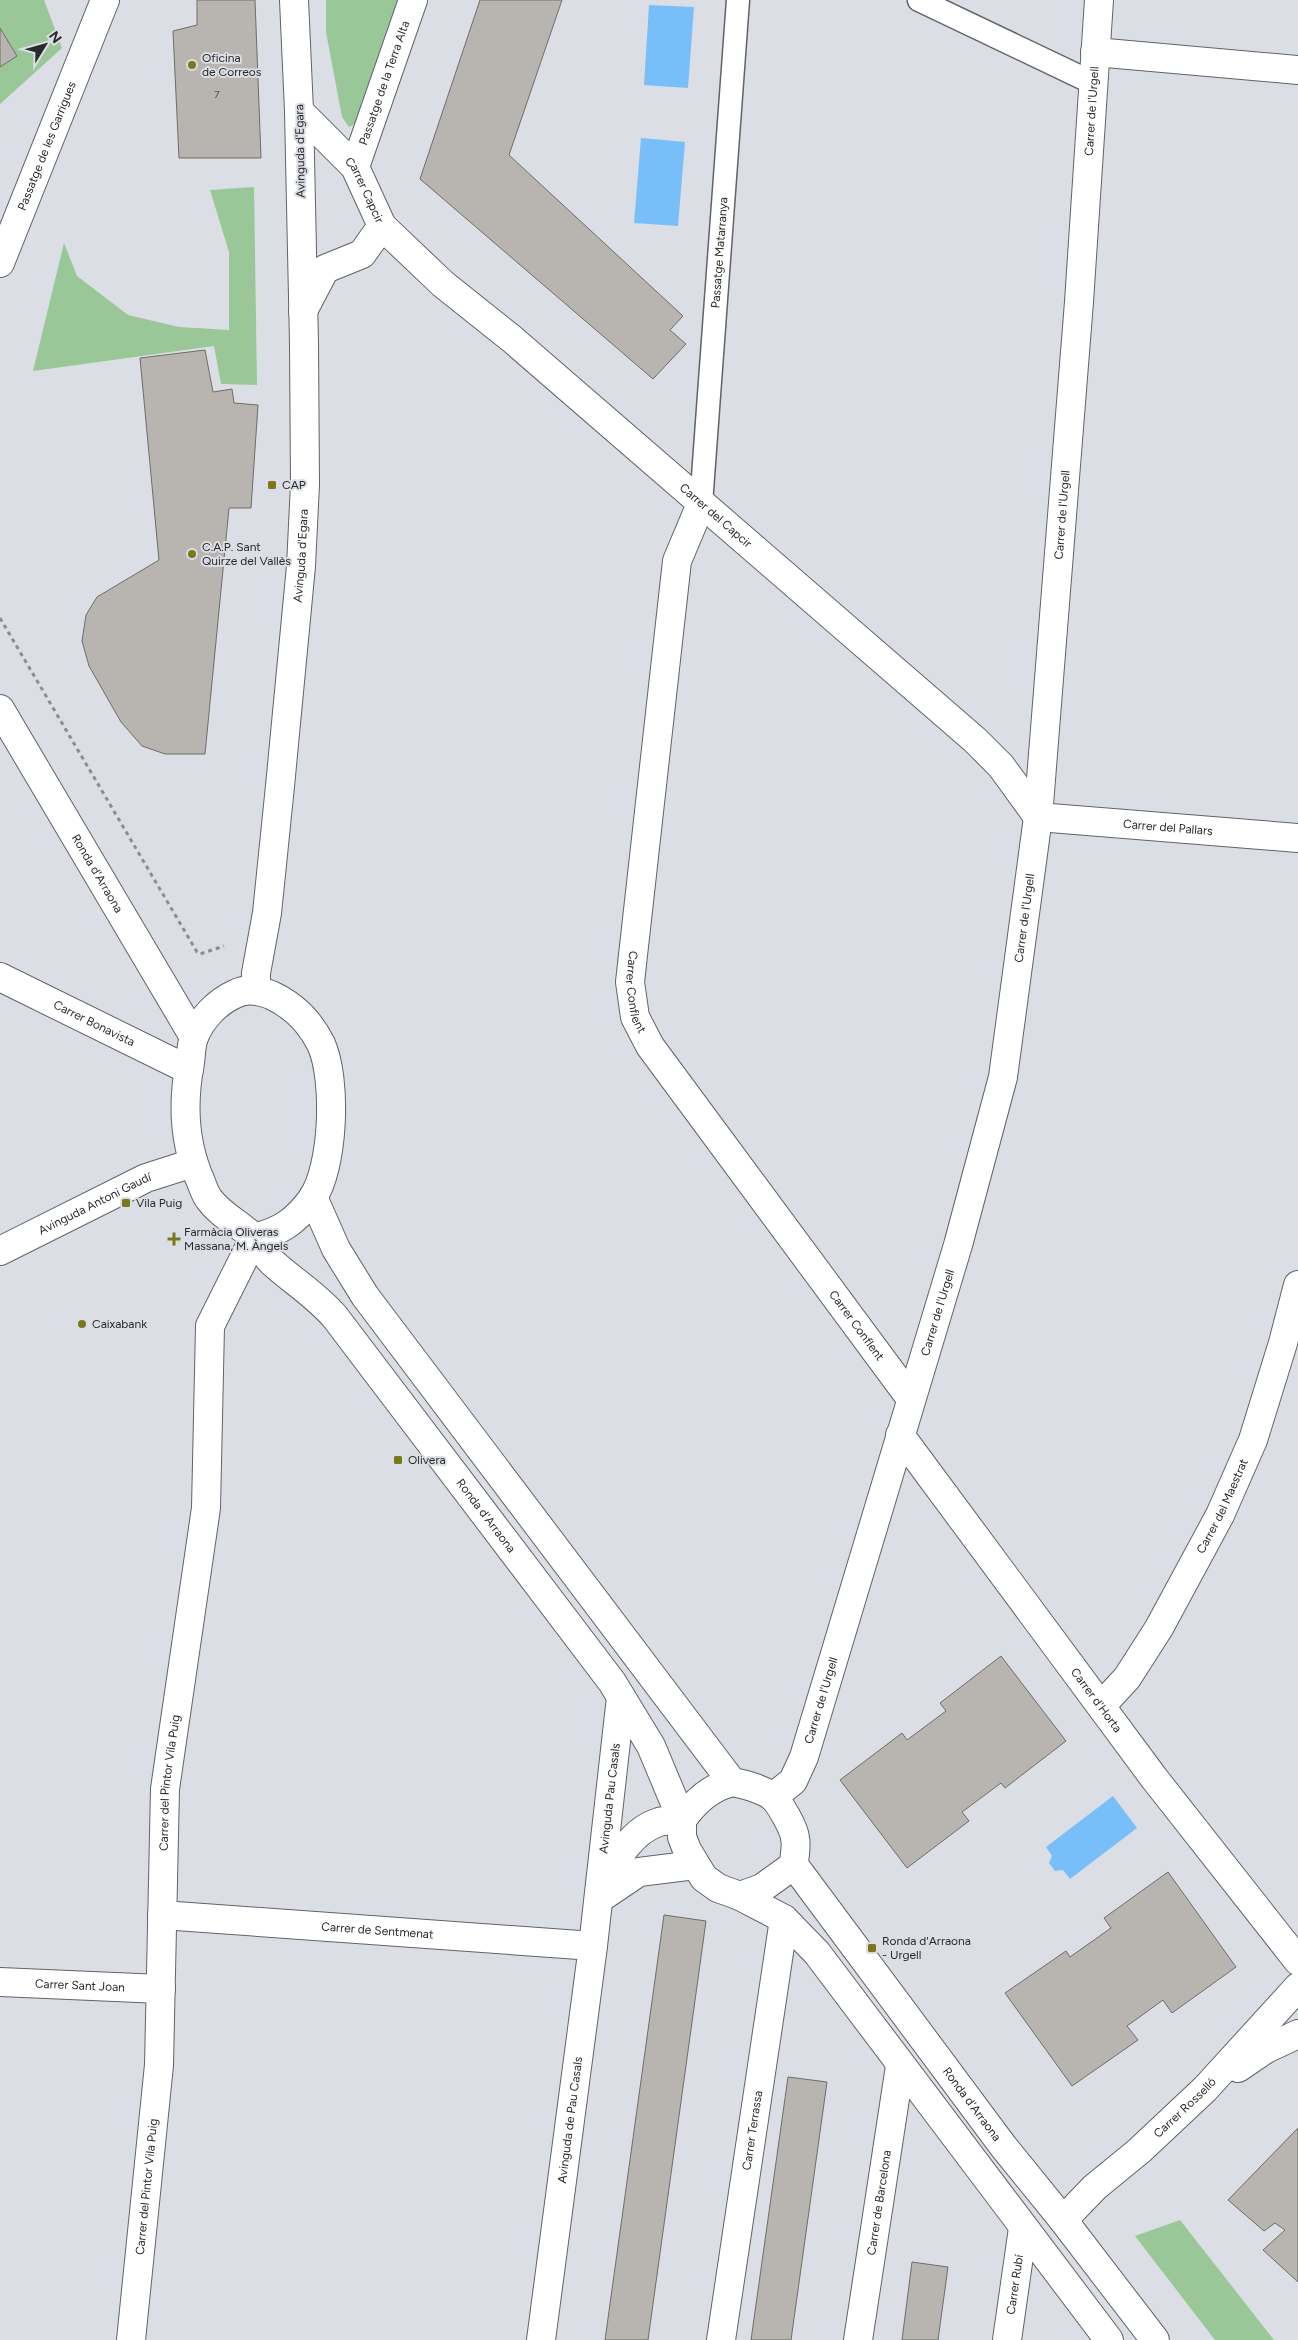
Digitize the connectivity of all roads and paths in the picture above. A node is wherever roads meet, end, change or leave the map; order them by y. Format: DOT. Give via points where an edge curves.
graph roads {
  1 [pos="105,0"];
  2 [pos="294,0"];
  3 [pos="413,0"];
  4 [pos="738,0"];
  5 [pos="920,0"];
  6 [pos="1099,0"];
  7 [pos="1095,52"];
  8 [pos="1298,70"];
  9 [pos="1093,83"];
  10 [pos="299,112"];
  11 [pos="355,166"];
  12 [pos="382,226"];
  13 [pos="0,263"];
  14 [pos="303,311"];
  15 [pos="701,504"];
  16 [pos="0,618"];
  17 [pos="0,709"];
  18 [pos="1038,817"];
  19 [pos="1298,838"];
  20 [pos="261,952"];
  21 [pos="0,977"];
  22 [pos="256,989"];
  23 [pos="194,1037"];
  24 [pos="188,1070"];
  25 [pos="193,1163"];
  26 [pos="313,1197"];
  27 [pos="254,1238"];
  28 [pos="0,1251"];
  29 [pos="1298,1285"];
  30 [pos="910,1399"];
  31 [pos="900,1434"];
  32 [pos="621,1697"];
  33 [pos="1101,1706"];
  34 [pos="732,1782"];
  35 [pos="773,1797"];
  36 [pos="682,1820"];
  37 [pos="695,1865"];
  38 [pos="794,1865"];
  39 [pos="740,1896"];
  40 [pos="599,1899"];
  41 [pos="162,1915"];
  42 [pos="784,1919"];
  43 [pos="593,1946"];
  44 [pos="1298,1961"];
  45 [pos="0,1982"];
  46 [pos="1298,1987"];
  47 [pos="161,1989"];
  48 [pos="1298,2034"];
  49 [pos="900,2066"];
  50 [pos="1205,2089"];
  51 [pos="1063,2220"];
  52 [pos="1023,2228"];
  53 [pos="131,2340"];
  54 [pos="542,2340"];
  55 [pos="721,2340"];
  56 [pos="858,2340"];
  57 [pos="1007,2340"];
  58 [pos="1108,2340"];
  59 [pos="1154,2340"];
  1 -- 13 [label="street, Passatge de les Garrigues"];
  2 -- 10 [label="street, Avinguda d'Egara"];
  3 -- 11 [label="street, Passatge de la Terra Alta"];
  4 -- 15 [label="lane, Passatge Matarranya"];
  5 -- 9 [label="lane"];
  6 -- 7 [label="street, Carrer de l'Urgell"];
  7 -- 8 [label="street"];
  7 -- 9 [label="street, Carrer de l'Urgell"];
  9 -- 18 [label="street, Carrer de l'Urgell"];
  10 -- 11 [label="street, Carrer Capcir"];
  10 -- 14 [label="street, Avinguda d'Egara"];
  11 -- 12 [label="street, Carrer Capcir"];
  12 -- 14 [label="street, Carrer Capcir" via="362,254 324,269"];
  12 -- 15 [label="street, Carrer del Capcir" via="443,284 512,339"];
  14 -- 20 [label="street, Avinguda d'Egara" via="305,484 302,566"];
  15 -- 18 [label="street, Carrer del Capcir" via="975,740 1001,766"];
  15 -- 30 [label="street, Carrer Conflent" via="678,561 630,982 635,1017 650,1046"];
  16 -- 20 [label="path" via="197,952 200,954 230,944"];
  17 -- 23 [label="street, Ronda d'Arraona"];
  18 -- 19 [label="street, Carrer del Pallars"];
  18 -- 30 [label="street, Carrer de l'Urgell" via="1003,1077 958,1245"];
  20 -- 22 [label="street, Avinguda d'Egara"];
  21 -- 24 [label="street, Carrer Bonavista"];
  22 -- 23 [label="street" via="235,994 210,1011"];
  22 -- 26 [label="street" via="282,1000 307,1021 322,1046 330,1085 331,1126 326,1165"];
  23 -- 24 [label="street, Ronda d'Arraona"];
  24 -- 25 [label="street, Ronda d'Arraona" via="185,1124"];
  25 -- 27 [label="street, Ronda d'Arraona" via="208,1198"];
  25 -- 28 [label="street, Avinguda Antoni Gaudí" via="146,1178"];
  26 -- 27 [label="street" via="299,1215 278,1231"];
  26 -- 34 [label="street" via="336,1249 365,1296"];
  27 -- 32 [label="street, Ronda d'Arraona" via="271,1262 319,1299 335,1317"];
  27 -- 41 [label="street, Carrer del Pintor Vila Puig" via="210,1326 206,1508 165,1789"];
  29 -- 33 [label="street, Carrer del Maestrat" via="1253,1440 1220,1515 1159,1628 1127,1678"];
  30 -- 31 [label="street, Carrer de l'Urgell"];
  31 -- 33 [label="street, Carrer d'Horta"];
  31 -- 35 [label="street, Carrer de l'Urgell" via="804,1757 793,1781"];
  32 -- 36 [label="street, Ronda d'Arraona" via="651,1746"];
  32 -- 40 [label="street, Avinguda Pau Casals"];
  33 -- 44 [label="street, Carrer d'Horta"];
  34 -- 35 [label="street" via="751,1786"];
  34 -- 36 [label="street" via="701,1798"];
  35 -- 38 [label="street" via="795,1838"];
  36 -- 37 [label="street, Ronda d'Arraona" via="682,1837"];
  36 -- 40 [label="street, Avinguda Pau Casals" via="659,1822 632,1839 613,1864"];
  37 -- 39 [label="street, Ronda d'Arraona" via="704,1878 718,1888"];
  37 -- 40 [label="street" via="639,1872"];
  38 -- 39 [label="street" via="762,1888"];
  38 -- 51 [label="street, Ronda d'Arraona" via="1003,2146"];
  39 -- 42 [label="street, Ronda d'Arraona"];
  40 -- 43 [label="street, Avinguda de Pau Casals"];
  41 -- 43 [label="street, Carrer de Sentmenat"];
  41 -- 47 [label="street, Carrer del Pintor Vila Puig"];
  42 -- 49 [label="street, Ronda d'Arraona" via="817,1954"];
  42 -- 55 [label="street, Carrer Terrassa"];
  43 -- 54 [label="street, Avinguda de Pau Casals"];
  45 -- 47 [label="street, Carrer Sant Joan"];
  46 -- 50 [label="street, Carrer Rosselló"];
  47 -- 53 [label="street, Carrer del Pintor Vila Puig" via="159,2065"];
  48 -- 50 [label="street" via="1266,2049"];
  49 -- 52 [label="street, Ronda d'Arraona"];
  49 -- 56 [label="street, Carrer de Barcelona"];
  50 -- 51 [label="street, Carrer Rosselló" via="1139,2152 1094,2187"];
  51 -- 59 [label="street, Ronda d'Arraona"];
  52 -- 57 [label="street, Carrer Rubí"];
  52 -- 58 [label="street, Ronda d'Arraona"];
}
